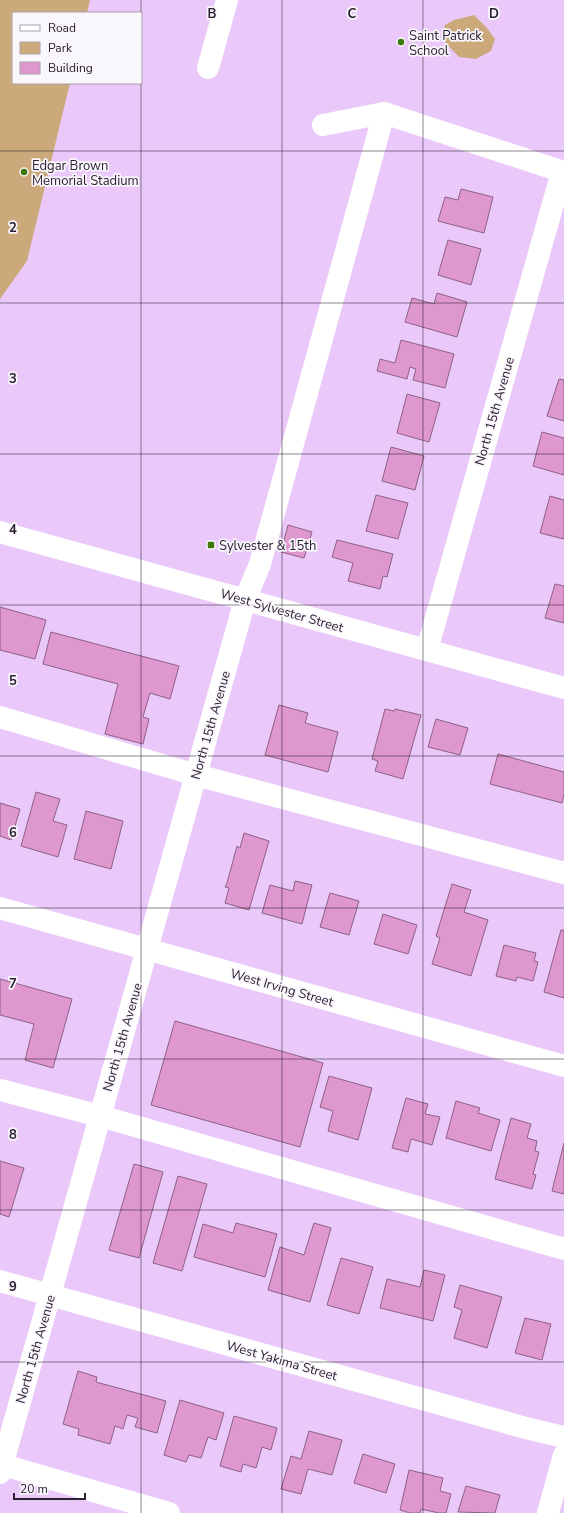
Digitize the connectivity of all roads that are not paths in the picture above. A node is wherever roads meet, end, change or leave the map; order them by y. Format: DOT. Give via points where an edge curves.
graph roads {
  1 [pos="227,0"];
  2 [pos="208,68"];
  3 [pos="384,113"];
  4 [pos="323,125"];
  5 [pos="563,172"];
  6 [pos="0,532"];
  7 [pos="245,600"];
  8 [pos="427,650"];
  9 [pos="564,688"];
  10 [pos="0,718"];
  11 [pos="196,775"];
  12 [pos="564,873"];
  13 [pos="0,908"];
  14 [pos="147,949"];
  15 [pos="564,1066"];
  16 [pos="0,1090"];
  17 [pos="100,1116"];
  18 [pos="564,1249"];
  19 [pos="0,1281"];
  20 [pos="50,1295"];
  21 [pos="564,1437"];
  22 [pos="564,1455"];
  23 [pos="1,1467"];
  24 [pos="170,1513"];
  25 [pos="548,1513"];
  1 -- 2 [label="street"];
  3 -- 4 [label="street"];
  3 -- 5 [label="street"];
  3 -- 7 [label="street, North 15th Avenue" via="262,557"];
  5 -- 8 [label="street, North 15th Avenue"];
  6 -- 7 [label="street, West Sylvester Street"];
  7 -- 8 [label="street, West Sylvester Street"];
  7 -- 11 [label="street, North 15th Avenue"];
  8 -- 9 [label="street, West Sylvester Street"];
  10 -- 11 [label="street"];
  11 -- 12 [label="street"];
  11 -- 14 [label="street, North 15th Avenue"];
  13 -- 14 [label="street, West Irving Street"];
  14 -- 15 [label="street, West Irving Street"];
  14 -- 17 [label="street, North 15th Avenue"];
  16 -- 17 [label="street"];
  17 -- 18 [label="street"];
  17 -- 20 [label="street, North 15th Avenue"];
  19 -- 20 [label="street, West Yakima Street"];
  20 -- 21 [label="street, West Yakima Street"];
  20 -- 23 [label="street, North 15th Avenue"];
  22 -- 25 [label="street"];
  23 -- 24 [label="street"];
}
